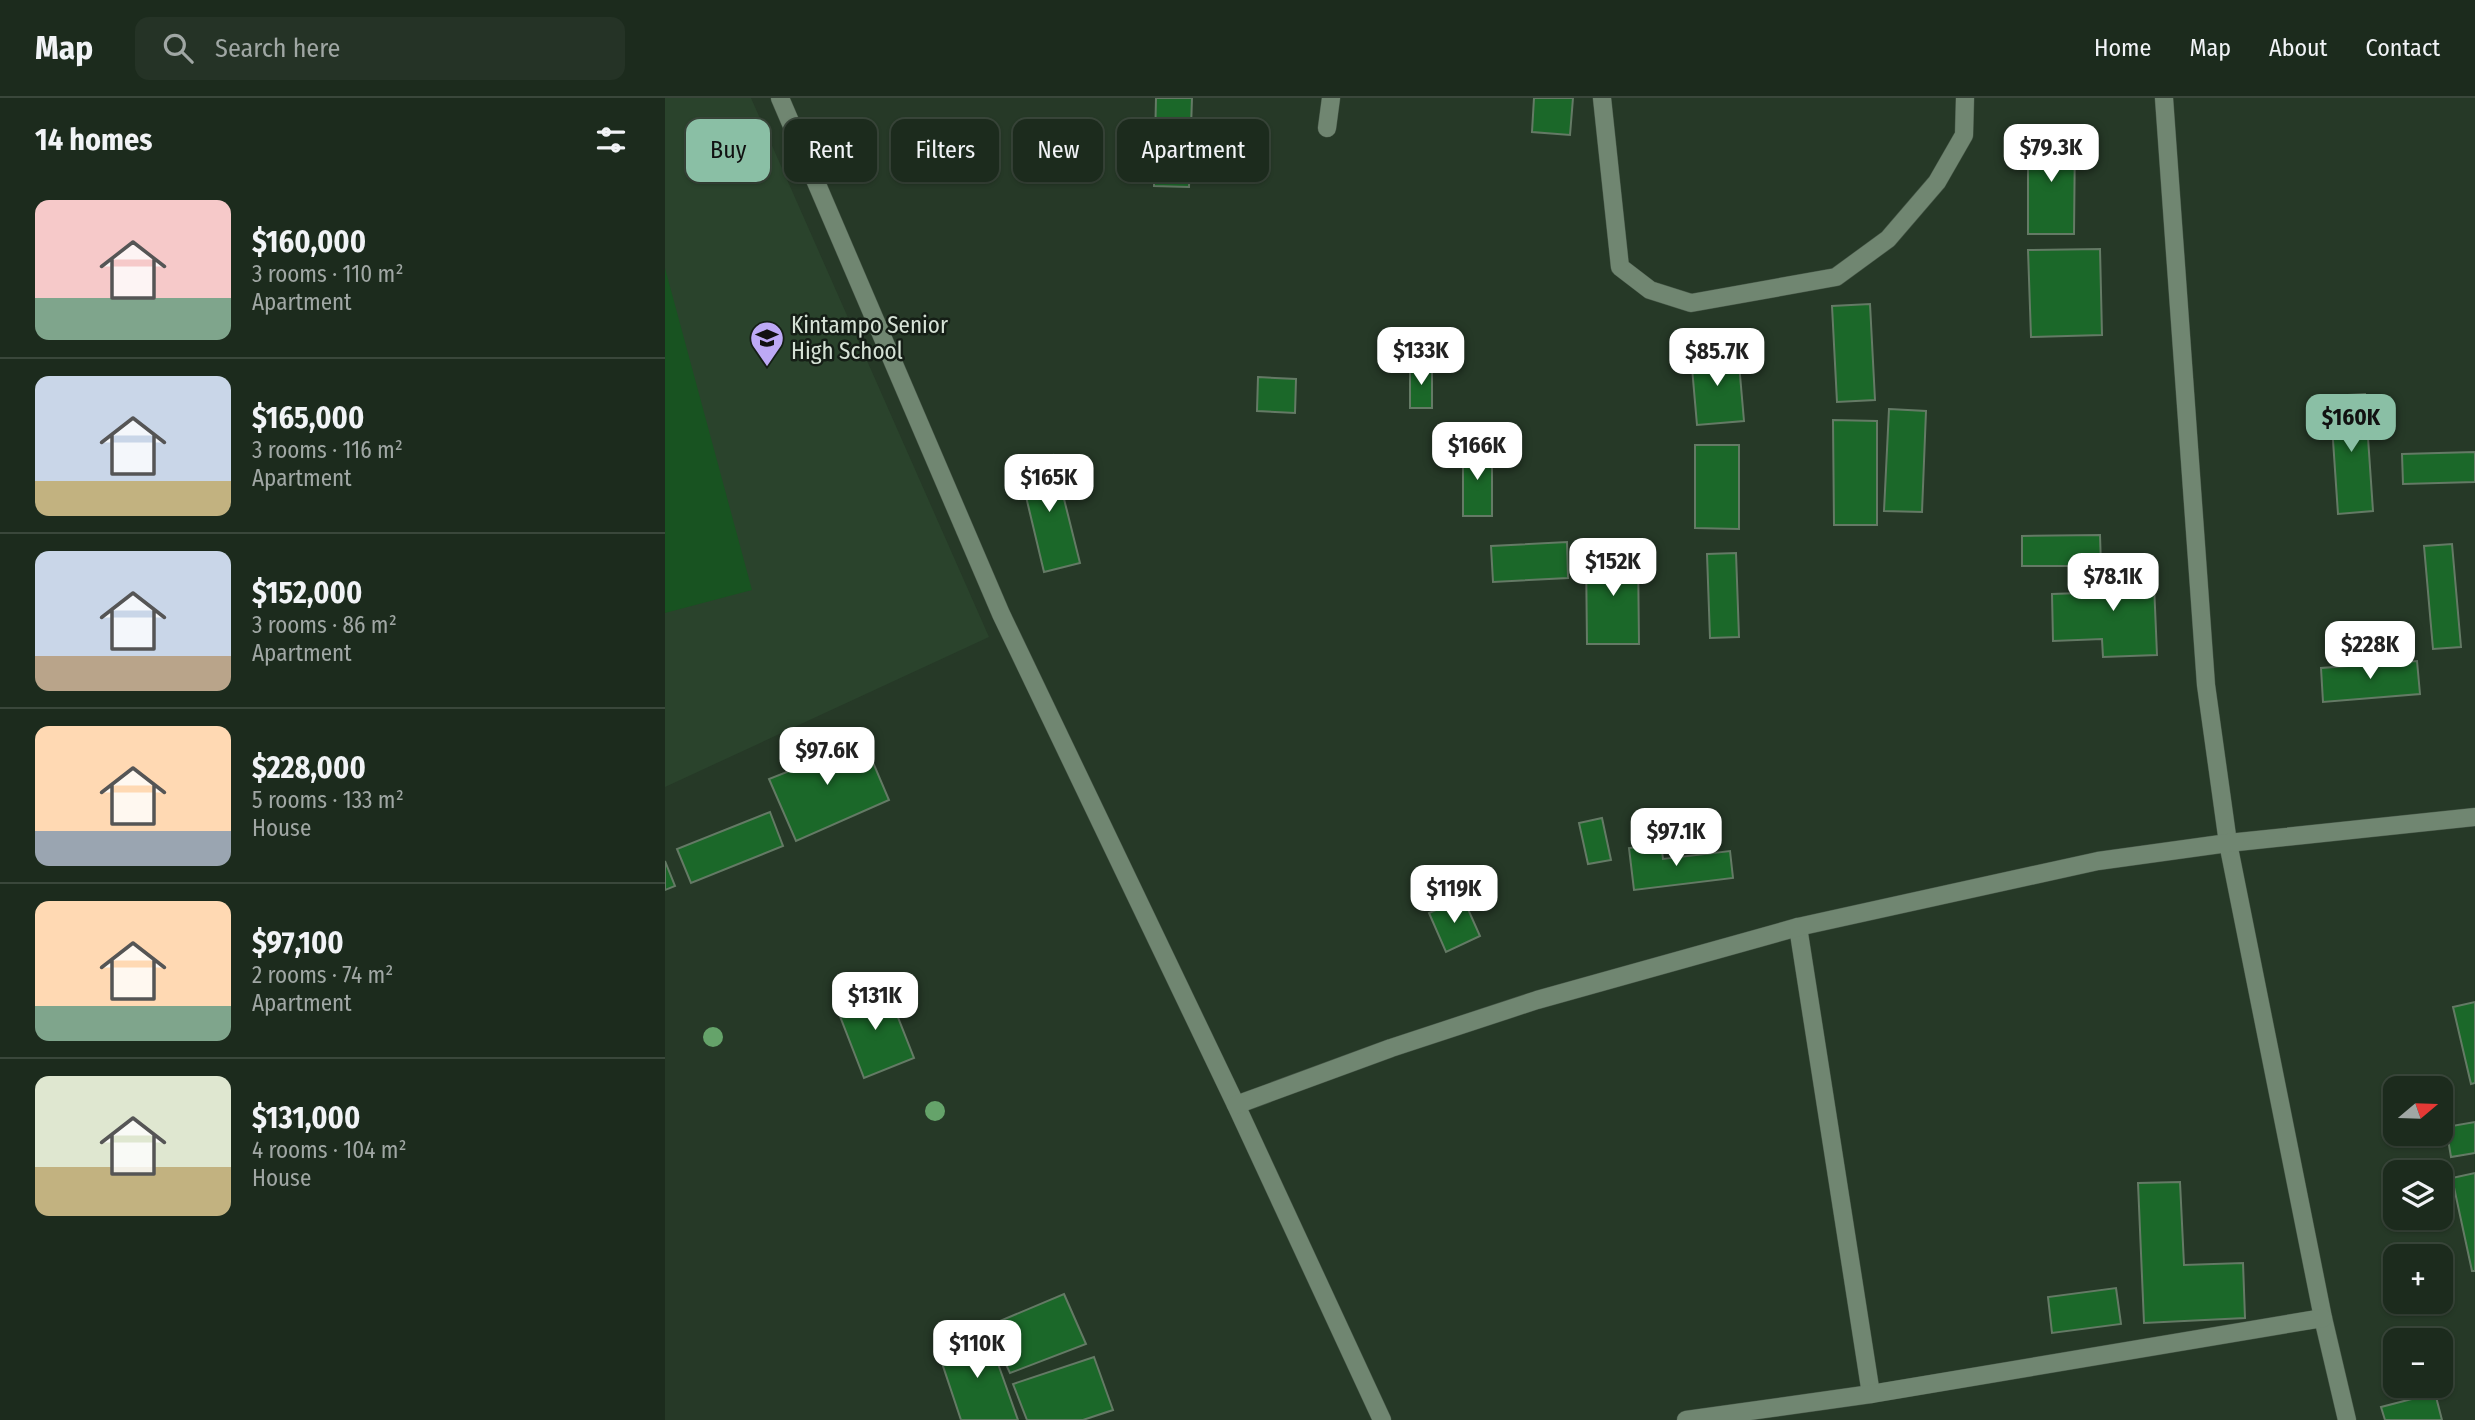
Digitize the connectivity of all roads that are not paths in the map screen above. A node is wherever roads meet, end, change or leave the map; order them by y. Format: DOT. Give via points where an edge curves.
graph roads {
  1 [pos="780,98"];
  2 [pos="1331,98"];
  3 [pos="1602,98"];
  4 [pos="1965,98"];
  5 [pos="2164,98"];
  6 [pos="1327,128"];
  7 [pos="2475,817"];
  8 [pos="2228,843"];
  9 [pos="1798,928"];
  10 [pos="1236,1105"];
  11 [pos="2322,1318"];
  12 [pos="1871,1394"];
  13 [pos="1382,1420"];
  14 [pos="1686,1420"];
  15 [pos="2347,1420"];
  1 -- 10 [label="street" via="1001,614"];
  2 -- 6 [label="street"];
  3 -- 4 [label="street" via="1620,267 1650,290 1691,303 1836,277 1888,239 1937,183 1963,135"];
  5 -- 8 [label="street" via="2206,685"];
  7 -- 8 [label="street"];
  8 -- 9 [label="street" via="2098,861"];
  8 -- 11 [label="street"];
  9 -- 10 [label="street" via="1537,1000"];
  9 -- 12 [label="street"];
  10 -- 13 [label="street"];
  11 -- 12 [label="street"];
  11 -- 15 [label="street"];
  12 -- 14 [label="street"];
}
